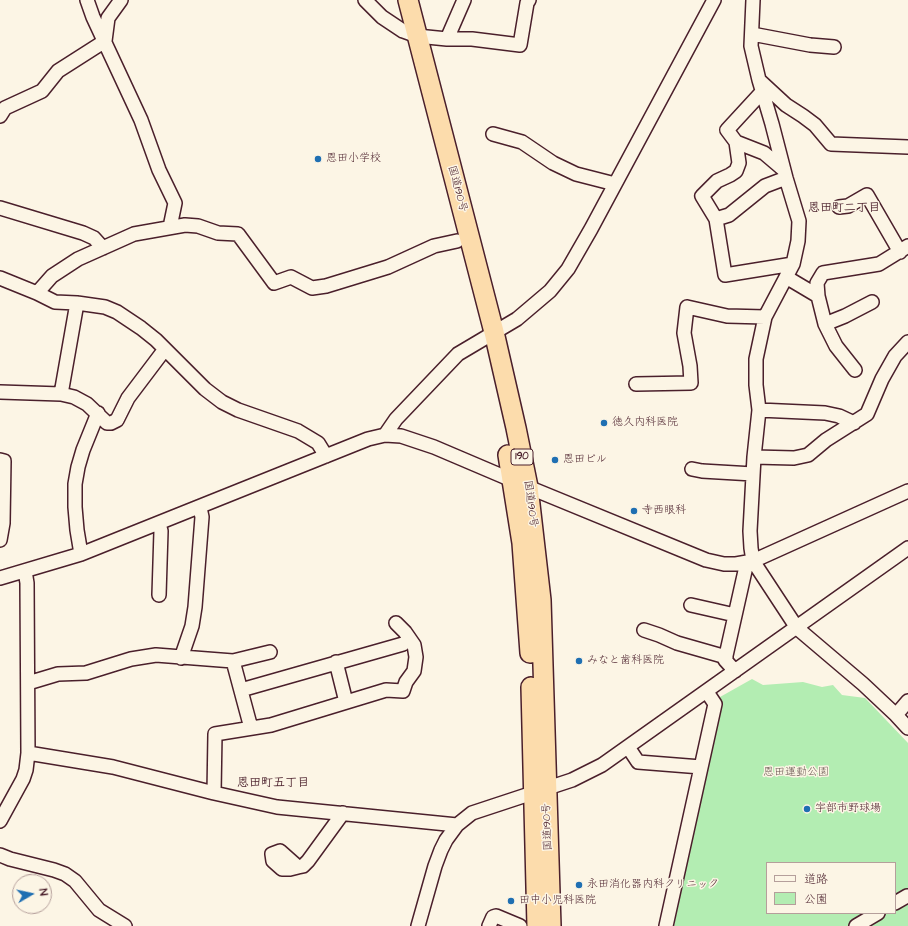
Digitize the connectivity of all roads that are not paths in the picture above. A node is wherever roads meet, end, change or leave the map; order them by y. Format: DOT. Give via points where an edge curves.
graph roads {
  1 [pos="87,0"];
  2 [pos="121,0"];
  3 [pos="365,0"];
  4 [pos="395,0"];
  5 [pos="408,0"];
  6 [pos="464,0"];
  7 [pos="714,0"];
  8 [pos="753,0"];
  9 [pos="524,1"];
  10 [pos="410,33"];
  11 [pos="752,34"];
  12 [pos="447,40"];
  13 [pos="105,41"];
  14 [pos="834,47"];
  15 [pos="760,86"];
  16 [pos="0,116"];
  17 [pos="494,134"];
  18 [pos="736,142"];
  19 [pos="908,147"];
  20 [pos="785,174"];
  21 [pos="615,184"];
  22 [pos="839,207"];
  23 [pos="0,208"];
  24 [pos="716,219"];
  25 [pos="170,227"];
  26 [pos="457,241"];
  27 [pos="103,248"];
  28 [pos="904,249"];
  29 [pos="793,264"];
  30 [pos="786,277"];
  31 [pos="0,278"];
  32 [pos="37,293"];
  33 [pos="818,296"];
  34 [pos="872,302"];
  35 [pos="76,303"];
  36 [pos="765,317"];
  37 [pos="825,324"];
  38 [pos="488,335"];
  39 [pos="908,342"];
  40 [pos="165,349"];
  41 [pos="855,370"];
  42 [pos="636,384"];
  43 [pos="0,392"];
  44 [pos="61,394"];
  45 [pos="759,410"];
  46 [pos="98,413"];
  47 [pos="854,423"];
  48 [pos="385,436"];
  49 [pos="326,456"];
  50 [pos="754,457"];
  51 [pos="0,460"];
  52 [pos="692,468"];
  53 [pos="753,474"];
  54 [pos="521,484"];
  55 [pos="2,487"];
  56 [pos="908,491"];
  57 [pos="200,508"];
  58 [pos="159,524"];
  59 [pos="0,540"];
  60 [pos="908,548"];
  61 [pos="81,554"];
  62 [pos="750,561"];
  63 [pos="25,571"];
  64 [pos="0,578"];
  65 [pos="159,595"];
  66 [pos="691,604"];
  67 [pos="735,616"];
  68 [pos="396,623"];
  69 [pos="797,628"];
  70 [pos="644,630"];
  71 [pos="403,644"];
  72 [pos="270,652"];
  73 [pos="726,657"];
  74 [pos="181,658"];
  75 [pos="233,661"];
  76 [pos="336,662"];
  77 [pos="735,672"];
  78 [pos="28,683"];
  79 [pos="241,690"];
  80 [pos="707,692"];
  81 [pos="908,701"];
  82 [pos="346,702"];
  83 [pos="896,715"];
  84 [pos="251,728"];
  85 [pos="908,728"];
  86 [pos="628,748"];
  87 [pos="28,753"];
  88 [pos="701,767"];
  89 [pos="540,791"];
  90 [pos="214,793"];
  91 [pos="343,813"];
  92 [pos="0,821"];
  93 [pos="457,825"];
  94 [pos="0,855"];
  95 [pos="298,867"];
  96 [pos="907,896"];
  97 [pos="896,902"];
  98 [pos="876,914"];
  99 [pos="125,926"];
  100 [pos="418,926"];
  101 [pos="489,926"];
  102 [pos="520,926"];
  103 [pos="537,926"];
  104 [pos="551,926"];
  105 [pos="666,926"];
  106 [pos="856,926"];
  1 -- 13 [label="street"];
  2 -- 13 [label="street" via="108,18"];
  3 -- 10 [label="street" via="382,17"];
  4 -- 10 [label="highway, 国道190号 / 190"];
  5 -- 10 [label="highway, 国道190号 / 190"];
  6 -- 12 [label="street"];
  7 -- 21 [label="street"];
  8 -- 11 [label="street"];
  9 -- 12 [label="street" via="520,45 472,39"];
  10 -- 12 [label="street"];
  10 -- 26 [label="highway, 国道190号 / 190"];
  10 -- 38 [label="highway, 国道190号 / 190"];
  11 -- 14 [label="street"];
  11 -- 15 [label="street" via="751,46"];
  13 -- 16 [label="street" via="58,71 42,91 6,108"];
  13 -- 25 [label="street" via="175,203"];
  15 -- 18 [label="street" via="727,130"];
  15 -- 19 [label="street" via="815,125 832,144"];
  15 -- 20 [label="street"];
  17 -- 21 [label="street" via="522,142 553,163 576,174"];
  18 -- 20 [label="street" via="764,153"];
  18 -- 24 [label="street" via="739,163 736,171 718,181 702,196"];
  20 -- 24 [label="street" via="765,186 729,215"];
  20 -- 29 [label="street" via="799,221"];
  21 -- 38 [label="street" via="568,269 550,291 517,319"];
  22 -- 28 [label="street" via="848,206 867,195"];
  23 -- 27 [label="street" via="83,233 94,238"];
  24 -- 29 [label="street" via="725,275"];
  25 -- 26 [label="street" via="198,226 218,233 238,234 274,283 291,278 312,288 388,267 434,246"];
  25 -- 27 [label="street" via="134,234"];
  26 -- 38 [label="highway, 国道190号 / 190"];
  27 -- 32 [label="street" via="78,259 52,276"];
  28 -- 33 [label="street" via="879,264 823,273 817,283"];
  29 -- 30 [label="street"];
  30 -- 33 [label="street"];
  30 -- 36 [label="street"];
  31 -- 32 [label="street"];
  32 -- 35 [label="street" via="55,302"];
  33 -- 37 [label="street"];
  34 -- 37 [label="street"];
  35 -- 40 [label="street" via="105,307 117,312"];
  35 -- 44 [label="street"];
  36 -- 42 [label="street" via="728,316 687,307 684,332 691,383"];
  36 -- 45 [label="street" via="756,359"];
  37 -- 41 [label="street" via="836,346"];
  38 -- 48 [label="street" via="458,354 396,419"];
  38 -- 54 [label="highway, 国道190号 / 190" via="516,428"];
  39 -- 47 [label="street" via="882,379 867,414"];
  40 -- 46 [label="street" via="128,398 117,420 107,423"];
  40 -- 49 [label="street" via="205,389 222,402 298,431 318,443"];
  43 -- 44 [label="street"];
  44 -- 46 [label="street" via="74,397"];
  45 -- 47 [label="street" via="825,413"];
  45 -- 50 [label="street"];
  46 -- 61 [label="street" via="83,450 75,484 75,514"];
  47 -- 50 [label="street" via="826,440 808,455 794,458"];
  48 -- 49 [label="street" via="368,439"];
  48 -- 54 [label="street" via="401,436 414,440"];
  49 -- 57 [label="street"];
  50 -- 53 [label="street"];
  51 -- 55 [label="street" via="4,461"];
  52 -- 53 [label="street" via="702,471"];
  53 -- 62 [label="street"];
  54 -- 62 [label="street" via="706,560 724,564"];
  54 -- 89 [label="highway, 国道190号 / 190" via="541,600"];
  55 -- 59 [label="street" via="3,523"];
  56 -- 62 [label="street"];
  57 -- 58 [label="street"];
  57 -- 74 [label="street" via="202,517 195,607 192,626"];
  58 -- 61 [label="street"];
  58 -- 65 [label="street"];
  60 -- 69 [label="street"];
  61 -- 63 [label="street"];
  62 -- 67 [label="street"];
  62 -- 69 [label="street"];
  63 -- 64 [label="street"];
  63 -- 78 [label="street"];
  66 -- 67 [label="street"];
  67 -- 73 [label="street"];
  68 -- 82 [label="street" via="414,645 416,657 414,670 403,691 386,690"];
  69 -- 77 [label="street"];
  69 -- 83 [label="street"];
  70 -- 73 [label="street" via="677,643"];
  71 -- 76 [label="street"];
  72 -- 75 [label="street"];
  73 -- 77 [label="street" via="725,660"];
  74 -- 75 [label="street"];
  74 -- 78 [label="street" via="156,656 131,659 86,672 58,674"];
  75 -- 79 [label="street"];
  76 -- 79 [label="street"];
  76 -- 82 [label="street"];
  77 -- 80 [label="street"];
  78 -- 87 [label="street"];
  79 -- 84 [label="street"];
  80 -- 86 [label="street"];
  80 -- 88 [label="street" via="715,704"];
  81 -- 83 [label="street"];
  82 -- 84 [label="street"];
  83 -- 85 [label="street"];
  84 -- 90 [label="street" via="215,734"];
  86 -- 88 [label="street" via="638,762"];
  86 -- 89 [label="street" via="594,770"];
  87 -- 90 [label="street" via="113,768"];
  87 -- 92 [label="street" via="23,780"];
  88 -- 105 [label="street"];
  89 -- 93 [label="street" via="472,813"];
  89 -- 103 [label="highway, 国道190号 / 190"];
  89 -- 104 [label="highway, 国道190号 / 190"];
  90 -- 91 [label="street" via="277,807"];
  91 -- 93 [label="street"];
  91 -- 95 [label="street" via="308,861"];
  93 -- 100 [label="street" via="441,850"];
  94 -- 99 [label="street" via="66,874 99,910"];
  96 -- 97 [label="street"];
  98 -- 106 [label="street"];
  101 -- 102 [label="street" via="496,916"];
}
